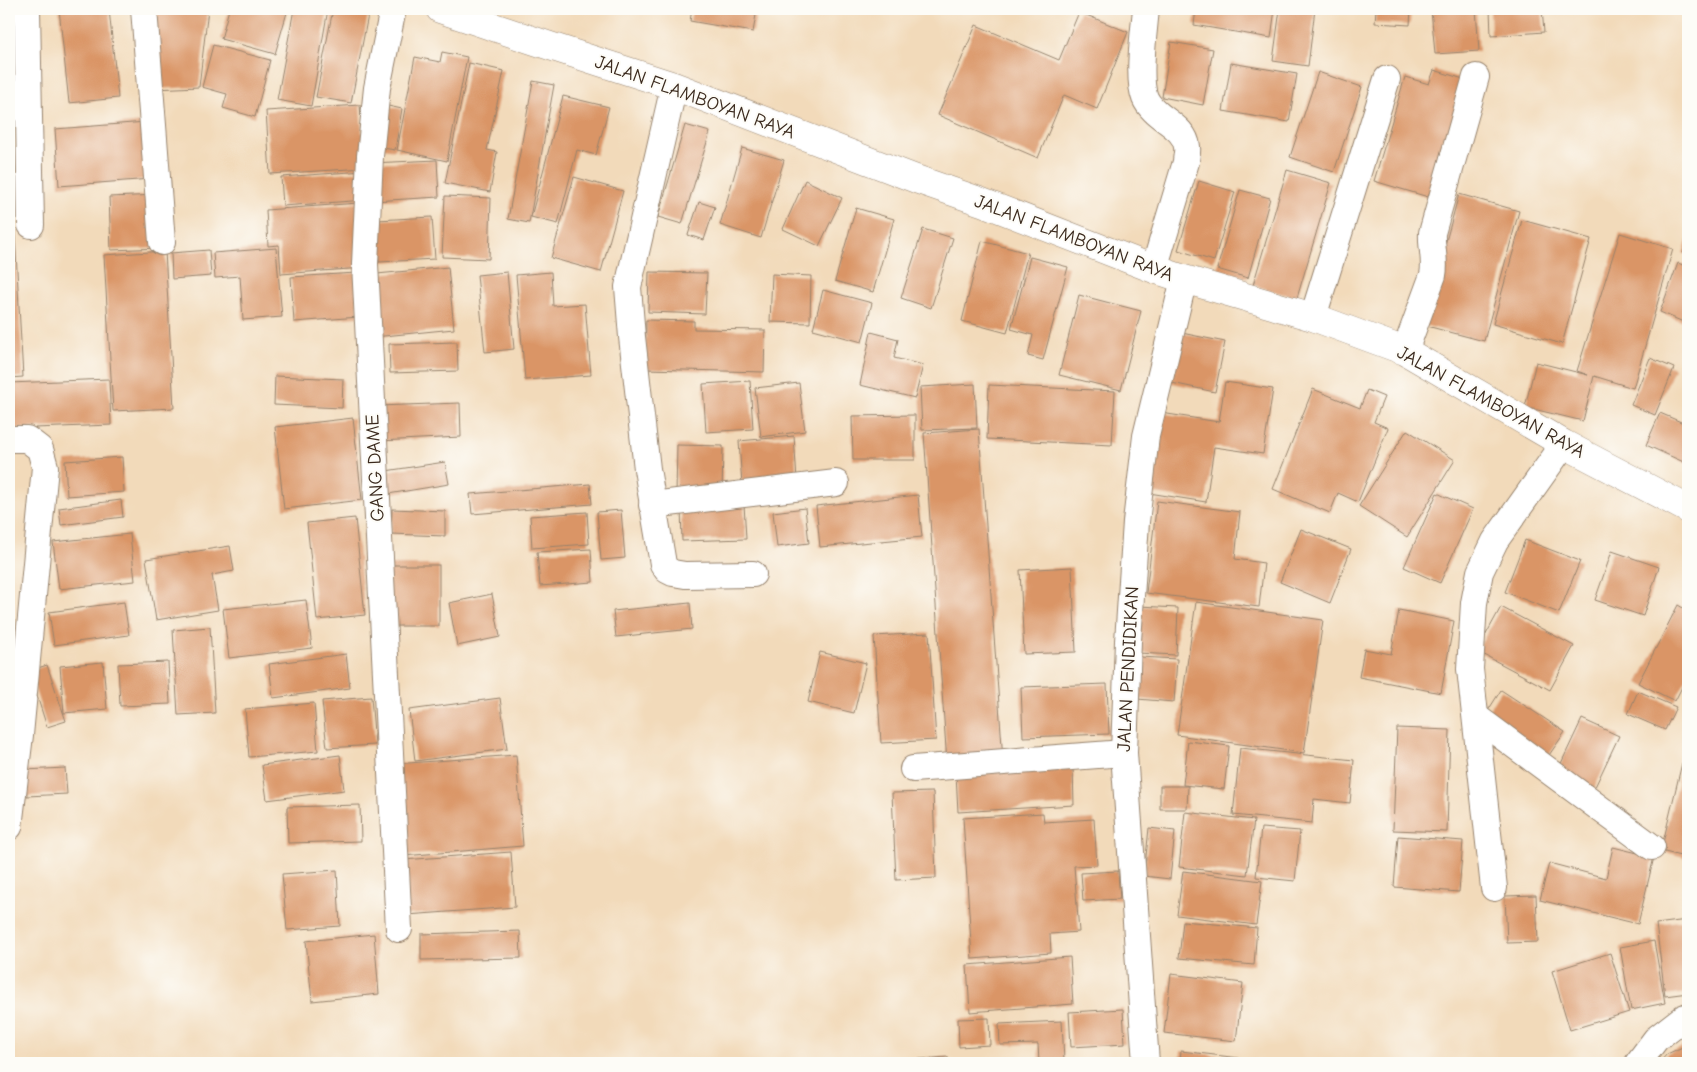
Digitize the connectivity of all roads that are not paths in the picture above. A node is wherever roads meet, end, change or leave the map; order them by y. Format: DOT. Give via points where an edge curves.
graph roads {
  1 [pos="27,9"];
  2 [pos="144,9"];
  3 [pos="394,9"];
  4 [pos="440,9"];
  5 [pos="1146,9"];
  6 [pos="1476,77"];
  7 [pos="1387,80"];
  8 [pos="674,86"];
  9 [pos="31,225"];
  10 [pos="162,242"];
  11 [pos="1154,269"];
  12 [pos="1184,279"];
  13 [pos="1313,317"];
  14 [pos="1405,351"];
  15 [pos="9,439"];
  16 [pos="1564,444"];
  17 [pos="836,482"];
  18 [pos="652,505"];
  19 [pos="1688,509"];
  20 [pos="753,574"];
  21 [pos="1476,717"];
  22 [pos="1124,753"];
  23 [pos="913,769"];
  24 [pos="9,827"];
  25 [pos="1652,847"];
  26 [pos="1494,888"];
  27 [pos="399,929"];
  28 [pos="1688,1016"];
  29 [pos="1146,1063"];
  30 [pos="1638,1063"];
  1 -- 9 [label="street"];
  2 -- 10 [label="street"];
  3 -- 27 [label="street, GANG DAME" via="377,88 365,264"];
  4 -- 8 [label="main road, JALAN FLAMBOYAN RAYA"];
  5 -- 11 [label="street" via="1141,82 1146,99 1156,114 1182,132 1188,146"];
  6 -- 14 [label="street" via="1432,233 1433,275"];
  7 -- 13 [label="street"];
  8 -- 11 [label="main road, JALAN FLAMBOYAN RAYA"];
  8 -- 18 [label="street" via="628,287"];
  11 -- 12 [label="main road, JALAN FLAMBOYAN RAYA"];
  12 -- 13 [label="main road, JALAN FLAMBOYAN RAYA"];
  12 -- 22 [label="street, JALAN PENDIDIKAN" via="1146,436 1136,522"];
  13 -- 14 [label="main road, JALAN FLAMBOYAN RAYA"];
  14 -- 16 [label="main road, JALAN FLAMBOYAN RAYA"];
  15 -- 24 [label="street" via="26,439 40,449 45,467"];
  16 -- 19 [label="main road, JALAN FLAMBOYAN RAYA"];
  16 -- 21 [label="street" via="1495,541 1480,572 1474,603 1470,669"];
  17 -- 18 [label="street"];
  18 -- 20 [label="street" via="662,564 667,570 685,575"];
  21 -- 25 [label="street"];
  21 -- 26 [label="street"];
  22 -- 23 [label="street"];
  22 -- 29 [label="street, JALAN PENDIDIKAN"];
  28 -- 30 [label="street" via="1656,1039"];
}
